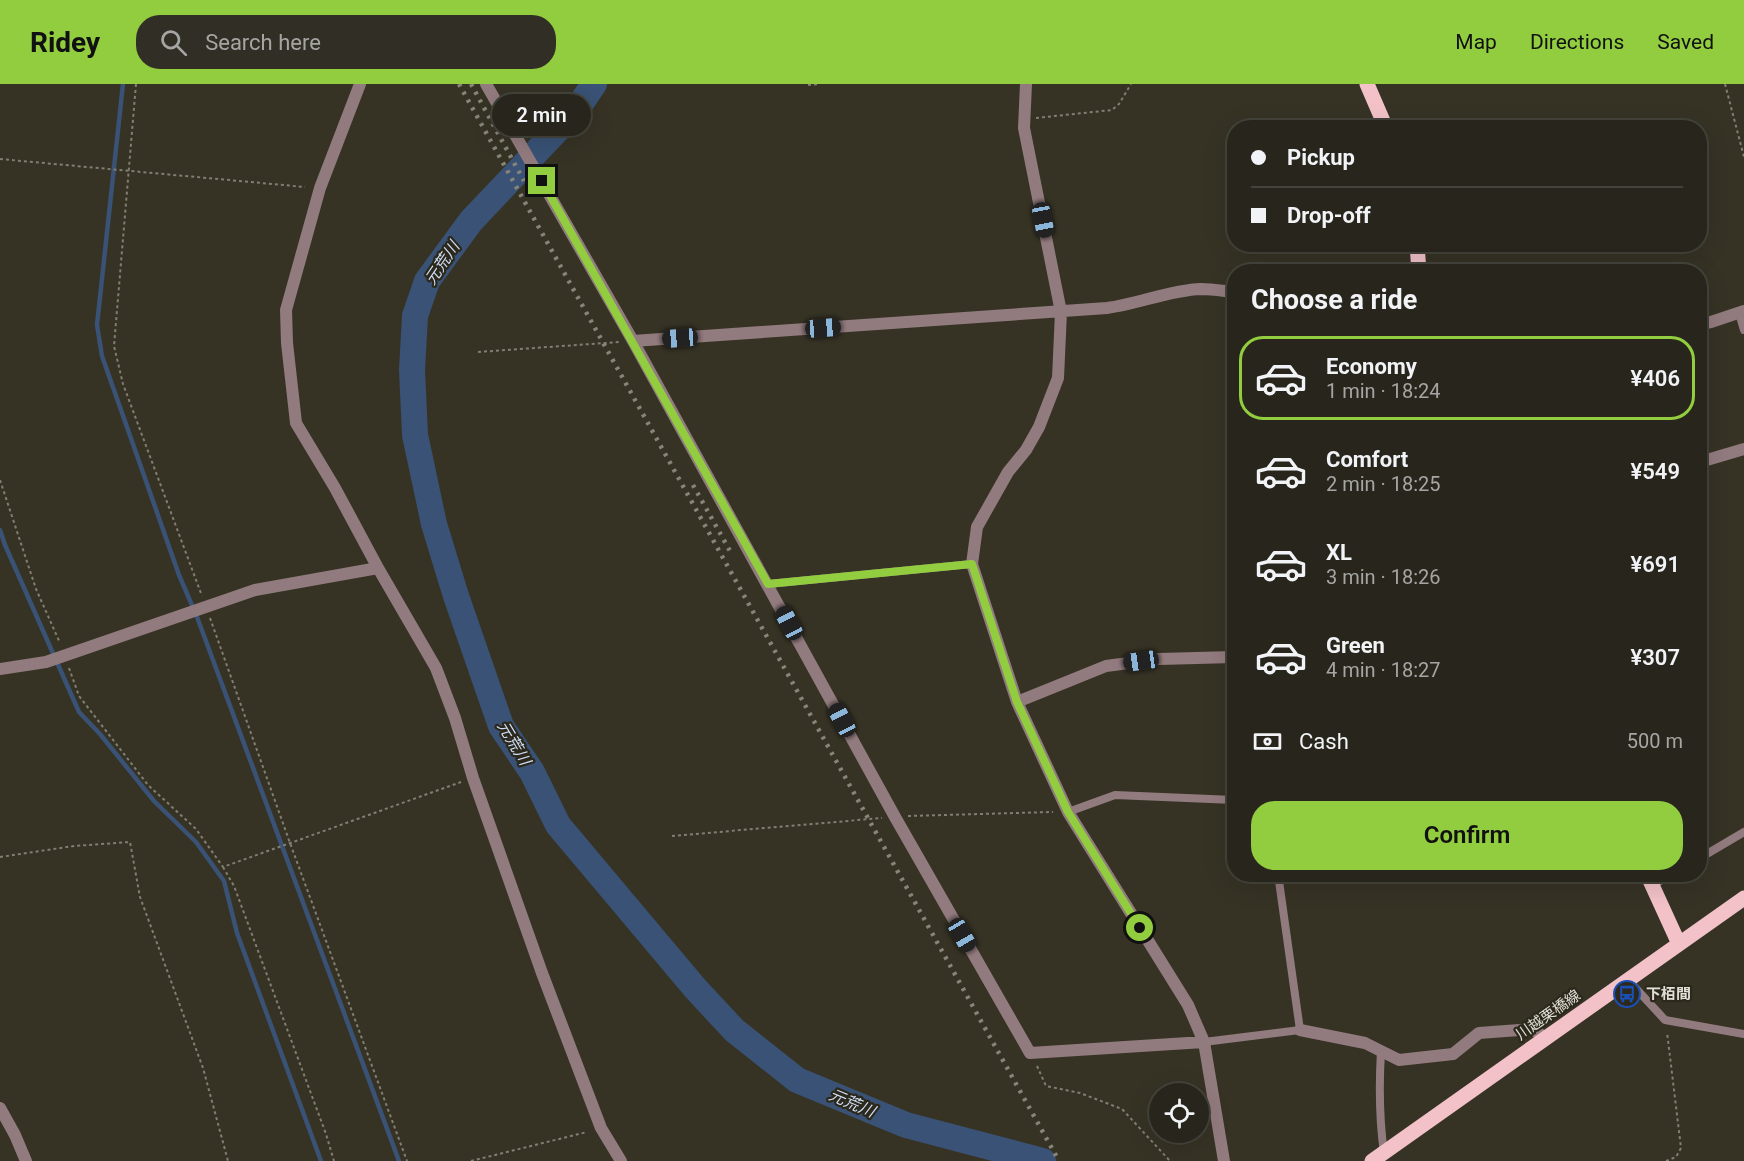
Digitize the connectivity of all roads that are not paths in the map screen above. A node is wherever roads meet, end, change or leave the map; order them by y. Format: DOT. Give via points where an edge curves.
graph roads {
  1 [pos="360,84"];
  2 [pos="1026,84"];
  3 [pos="1367,84"];
  4 [pos="487,86"];
  5 [pos="1383,120"];
  6 [pos="1227,291"];
  7 [pos="1062,312"];
  8 [pos="1741,312"];
  9 [pos="1707,323"];
  10 [pos="1744,330"];
  11 [pos="633,341"];
  12 [pos="1744,449"];
  13 [pos="1707,460"];
  14 [pos="972,564"];
  15 [pos="378,568"];
  16 [pos="768,584"];
  17 [pos="1227,657"];
  18 [pos="0,669"];
  19 [pos="1017,702"];
  20 [pos="1227,800"];
  21 [pos="1068,812"];
  22 [pos="1744,832"];
  23 [pos="1707,854"];
  24 [pos="1279,882"];
  25 [pos="1651,882"];
  26 [pos="1744,898"];
  27 [pos="1679,944"];
  28 [pos="1629,981"];
  29 [pos="1300,1030"];
  30 [pos="1744,1034"];
  31 [pos="1546,1038"];
  32 [pos="1204,1042"];
  33 [pos="1381,1051"];
  34 [pos="0,1108"];
  35 [pos="1378,1157"];
  36 [pos="26,1161"];
  37 [pos="621,1161"];
  38 [pos="1224,1161"];
  1 -- 15 [label="street" via="320,188 286,310 287,343 296,423"];
  2 -- 7 [label="street" via="1024,128"];
  3 -- 5 [label="main road"];
  4 -- 11 [label="street"];
  6 -- 7 [label="street" via="1200,289 1130,305"];
  7 -- 11 [label="street"];
  7 -- 14 [label="street" via="1058,378 1039,427 977,526"];
  8 -- 9 [label="street"];
  8 -- 10 [label="lane"];
  11 -- 16 [label="street"];
  12 -- 13 [label="street"];
  14 -- 16 [label="lane"];
  14 -- 19 [label="street"];
  15 -- 18 [label="street" via="255,590 46,662"];
  15 -- 37 [label="street" via="435,668 600,1128"];
  16 -- 32 [label="street" via="1030,1053"];
  17 -- 19 [label="street" via="1159,659 1106,666"];
  19 -- 21 [label="street"];
  20 -- 21 [label="lane" via="1115,795"];
  21 -- 32 [label="street" via="1188,1005"];
  22 -- 23 [label="lane"];
  24 -- 29 [label="lane"];
  25 -- 27 [label="main road"];
  26 -- 27 [label="main road, 川越栗橋線"];
  27 -- 28 [label="main road, 川越栗橋線"];
  28 -- 30 [label="lane" via="1665,1020"];
  28 -- 31 [label="main road, 川越栗橋線"];
  29 -- 32 [label="lane"];
  29 -- 33 [label="street" via="1365,1043"];
  31 -- 33 [label="street" via="1532,1029 1479,1033 1453,1054 1399,1060"];
  31 -- 35 [label="main road, 川越栗橋線"];
  32 -- 38 [label="street"];
  33 -- 35 [label="lane"];
  34 -- 36 [label="street"];
}
